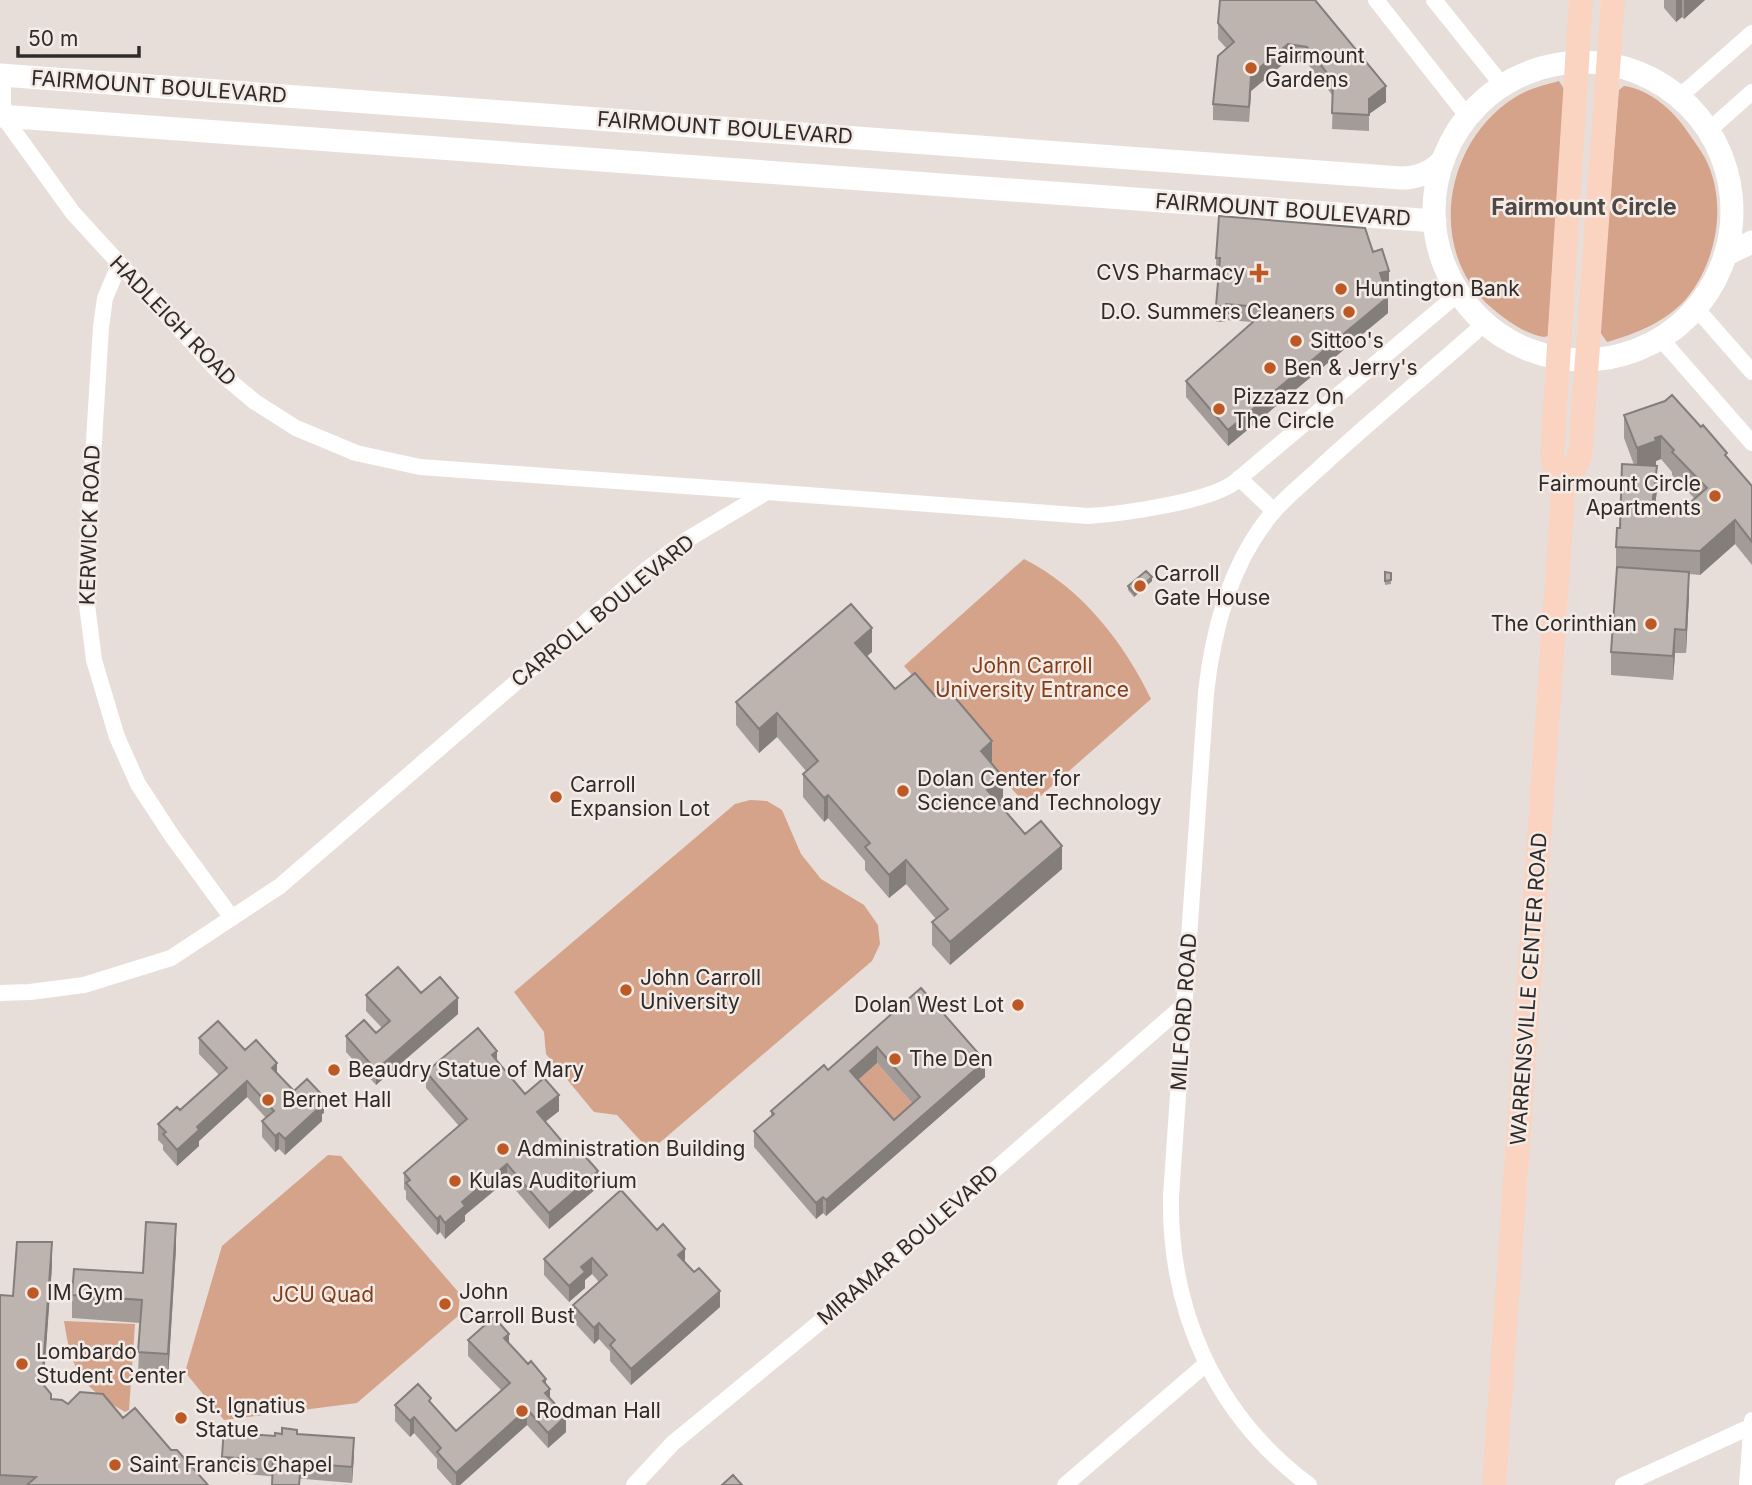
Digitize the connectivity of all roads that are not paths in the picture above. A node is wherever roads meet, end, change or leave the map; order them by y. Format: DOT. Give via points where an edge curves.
graph roads {
  1 [pos="1376,0"];
  2 [pos="1434,0"];
  3 [pos="1581,0"];
  4 [pos="1613,0"];
  5 [pos="1752,33"];
  6 [pos="1577,62"];
  7 [pos="1609,65"];
  8 [pos="2,75"];
  9 [pos="1503,86"];
  10 [pos="1752,92"];
  11 [pos="1679,97"];
  12 [pos="3,116"];
  13 [pos="1468,117"];
  14 [pos="1708,131"];
  15 [pos="1444,159"];
  16 [pos="1742,206"];
  17 [pos="1435,221"];
  18 [pos="1752,242"];
  19 [pos="1725,256"];
  20 [pos="119,265"];
  21 [pos="1459,293"];
  22 [pos="1696,308"];
  23 [pos="1485,323"];
  24 [pos="1660,338"];
  25 [pos="1559,358"];
  26 [pos="1588,359"];
  27 [pos="1752,372"];
  28 [pos="1752,443"];
  29 [pos="1240,478"];
  30 [pos="767,492"];
  31 [pos="1563,494"];
  32 [pos="1274,511"];
  33 [pos="232,918"];
  34 [pos="0,993"];
  35 [pos="1184,1005"];
  36 [pos="1206,1364"];
  37 [pos="1752,1420"];
  38 [pos="1752,1426"];
  39 [pos="634,1485"];
  40 [pos="1065,1485"];
  41 [pos="1308,1485"];
  42 [pos="1494,1485"];
  43 [pos="1623,1485"];
  44 [pos="1747,1485"];
  1 -- 13 [label="street"];
  2 -- 9 [label="street"];
  3 -- 6 [label="main road, WARRENSVILLE CENTER ROAD"];
  4 -- 7 [label="main road, WARRENSVILLE CENTER ROAD"];
  5 -- 11 [label="street"];
  6 -- 7 [label="main road"];
  6 -- 9 [label="main road" via="1538,70"];
  6 -- 25 [label="main road, WARRENSVILLE CENTER ROAD"];
  7 -- 11 [label="main road" via="1641,74"];
  7 -- 26 [label="main road, WARRENSVILLE CENTER ROAD"];
  8 -- 12 [label="street, HADLEIGH ROAD"];
  8 -- 15 [label="main road, FAIRMOUNT BOULEVARD" via="1401,178 1426,173"];
  9 -- 13 [label="main road"];
  10 -- 14 [label="street"];
  11 -- 14 [label="main road"];
  12 -- 17 [label="main road, FAIRMOUNT BOULEVARD"];
  12 -- 20 [label="street, HADLEIGH ROAD" via="73,213"];
  13 -- 15 [label="main road"];
  14 -- 16 [label="main road"];
  15 -- 17 [label="main road"];
  16 -- 19 [label="main road"];
  17 -- 21 [label="main road" via="1443,260"];
  18 -- 19 [label="main road"];
  19 -- 22 [label="main road"];
  20 -- 30 [label="street, HADLEIGH ROAD" via="237,388 296,428 335,446 433,469"];
  20 -- 33 [label="street, KERWICK ROAD" via="105,298 101,327 85,578 89,634 117,737 138,784"];
  21 -- 23 [label="main road"];
  21 -- 29 [label="street"];
  22 -- 24 [label="main road"];
  22 -- 27 [label="street"];
  23 -- 25 [label="main road" via="1522,347"];
  23 -- 32 [label="street, MILFORD ROAD"];
  24 -- 26 [label="main road" via="1620,355"];
  24 -- 28 [label="street"];
  25 -- 26 [label="main road"];
  25 -- 31 [label="main road, WARRENSVILLE CENTER ROAD" via="1552,456"];
  26 -- 31 [label="main road, WARRENSVILLE CENTER ROAD" via="1580,456"];
  29 -- 30 [label="street" via="1223,490 1161,506 1088,516"];
  29 -- 32 [label="street"];
  30 -- 33 [label="street, CARROLL BOULEVARD" via="688,538 646,570 280,886"];
  31 -- 42 [label="main road, WARRENSVILLE CENTER ROAD"];
  32 -- 35 [label="street, MILFORD ROAD" via="1234,578 1211,654"];
  33 -- 34 [label="street, CARROLL BOULEVARD" via="171,958 84,985"];
  35 -- 36 [label="street, MILFORD ROAD" via="1171,1237 1183,1301"];
  35 -- 39 [label="street, MIRAMAR BOULEVARD" via="820,1322 673,1443"];
  36 -- 40 [label="street"];
  36 -- 41 [label="street, MILFORD ROAD" via="1247,1426"];
  37 -- 38 [label="street"];
  38 -- 43 [label="street"];
  38 -- 44 [label="street"];
}
